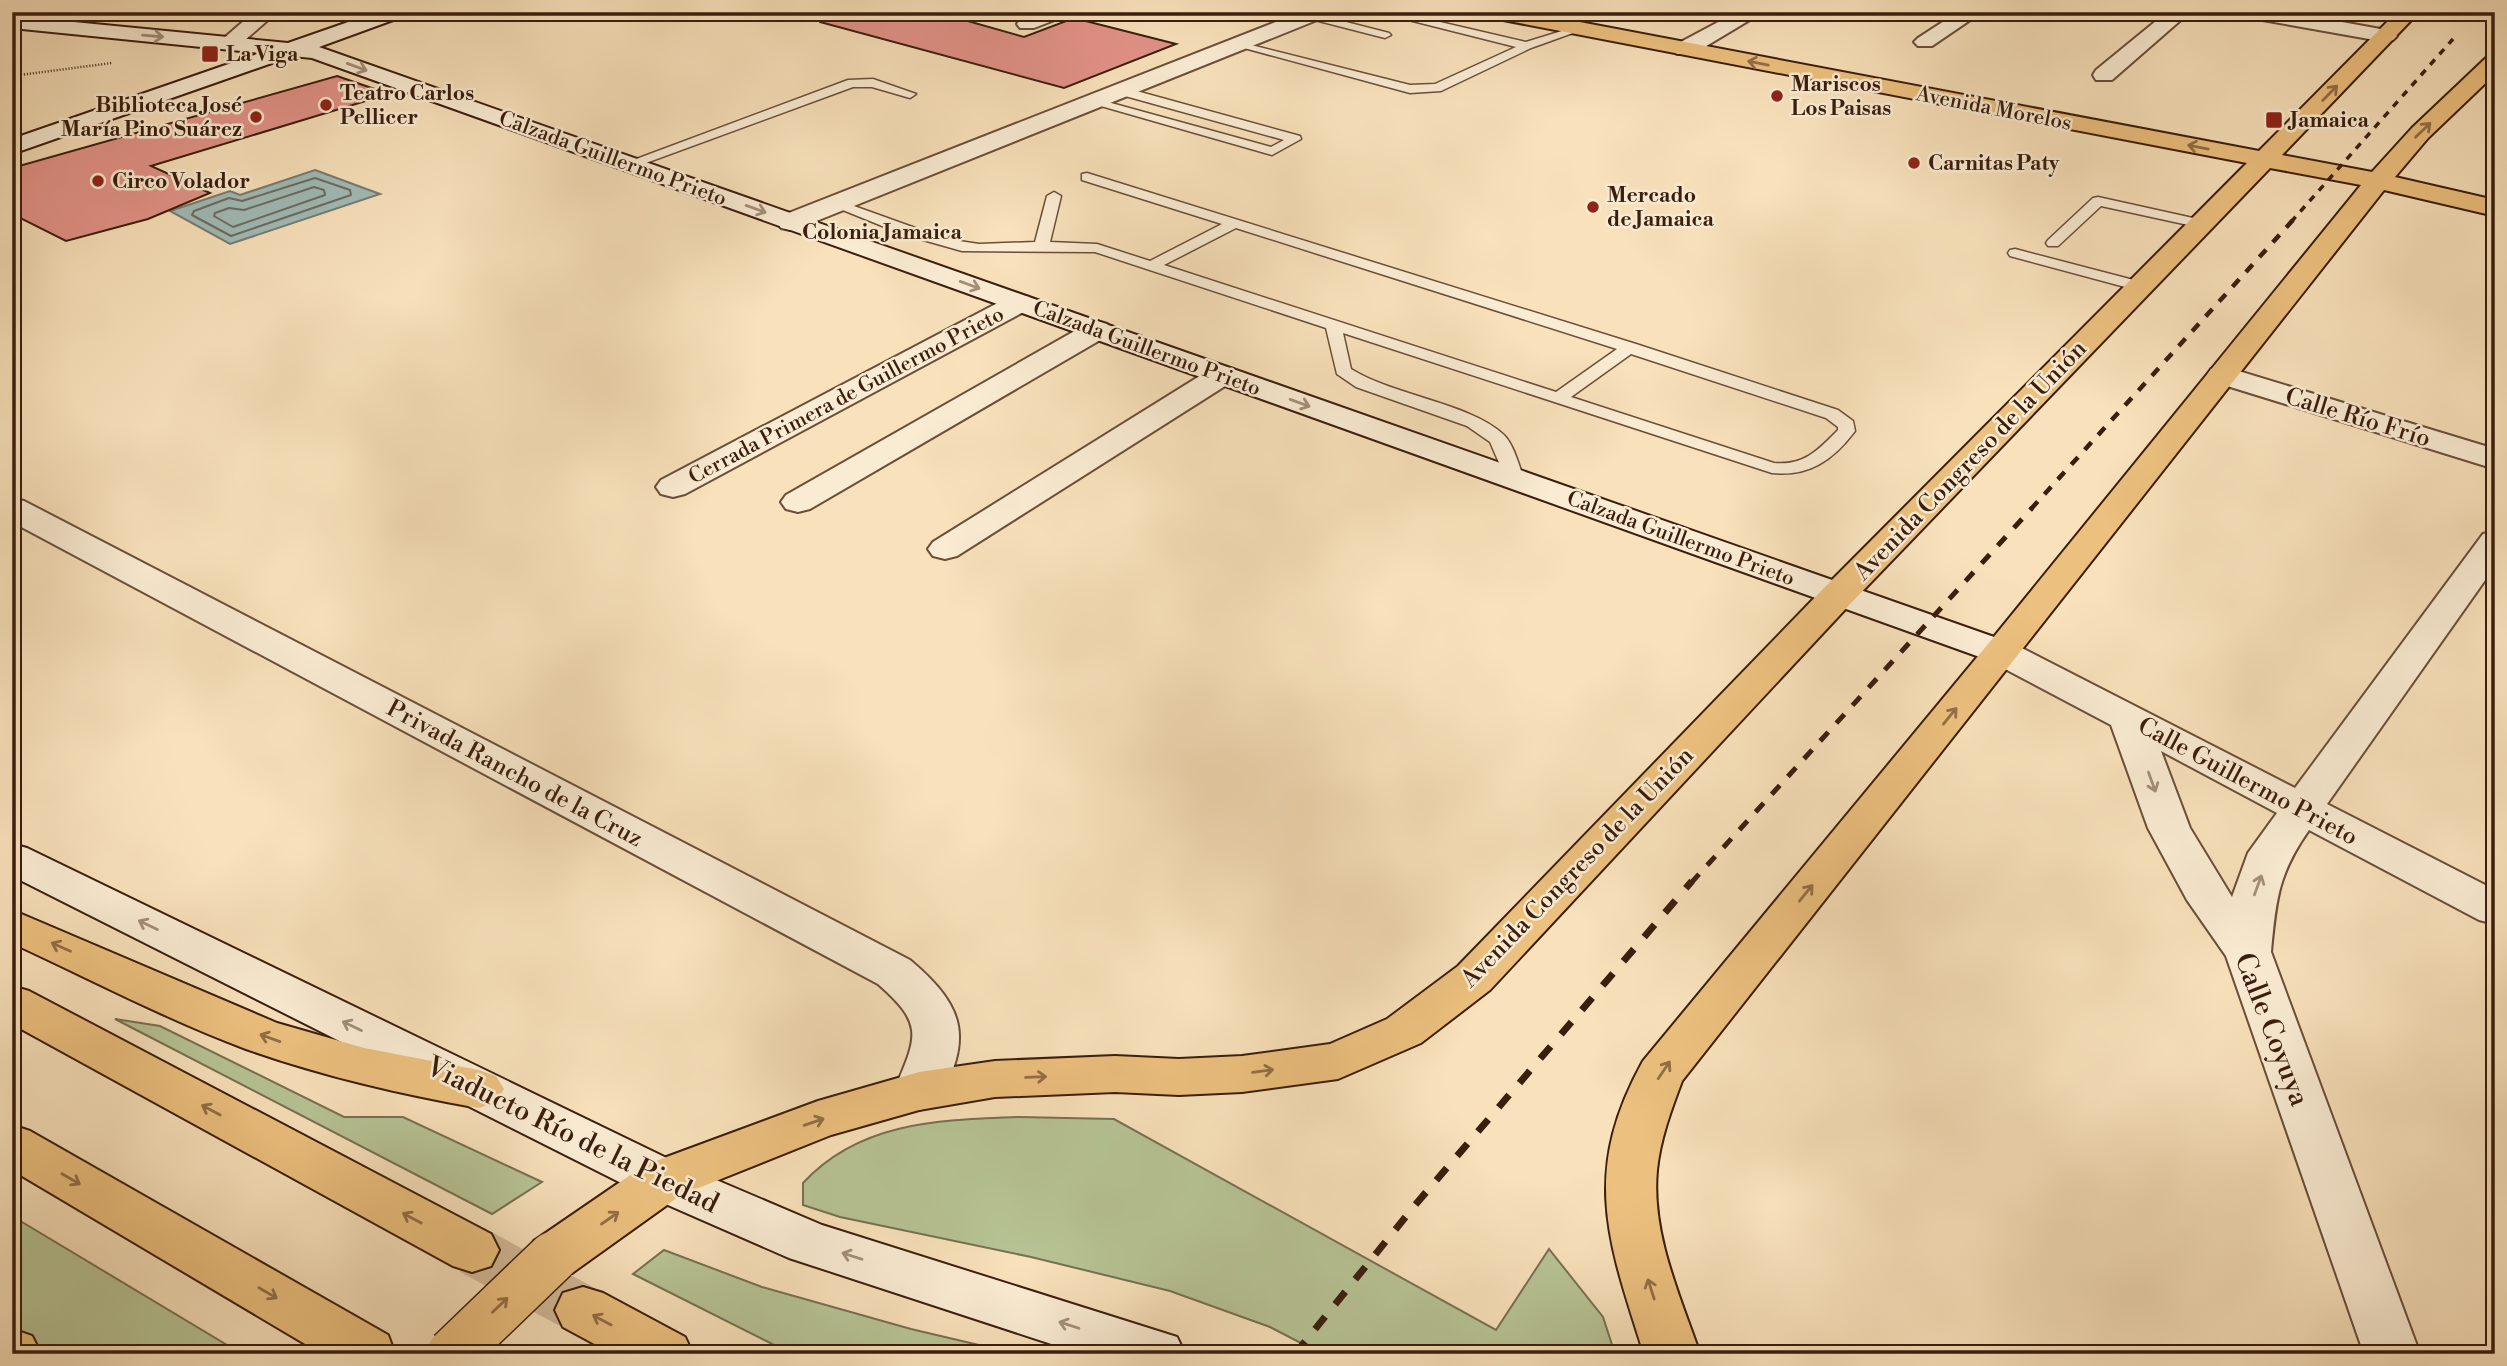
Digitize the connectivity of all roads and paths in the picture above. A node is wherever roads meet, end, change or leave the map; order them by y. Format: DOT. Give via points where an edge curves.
graph roads {
  1 [pos="44,12"];
  2 [pos="267,12"];
  3 [pos="362,12"];
  4 [pos="1058,12"];
  5 [pos="1382,12"];
  6 [pos="1753,12"];
  7 [pos="1972,12"];
  8 [pos="2179,12"];
  9 [pos="2251,12"];
  10 [pos="2409,12"];
  11 [pos="394,13"];
  12 [pos="1508,13"];
  13 [pos="1316,14"];
  14 [pos="13,22"];
  15 [pos="1027,24"];
  16 [pos="1578,29"];
  17 [pos="1385,35"];
  18 [pos="2386,36"];
  19 [pos="1925,42"];
  20 [pos="230,43"];
  21 [pos="1239,44"];
  22 [pos="1527,46"];
  23 [pos="280,47"];
  24 [pos="1685,49"];
  25 [pos="2495,62"];
  26 [pos="2104,75"];
  27 [pos="19,79"];
  28 [pos="12,80"];
  29 [pos="1122,91"];
  30 [pos="910,94"];
  31 [pos="1093,102"];
  32 [pos="12,137"];
  33 [pos="12,147"];
  34 [pos="2265,159"];
  35 [pos="630,164"];
  36 [pos="1087,177"];
  37 [pos="2378,181"];
  38 [pos="1054,196"];
  39 [pos="835,204"];
  40 [pos="2495,208"];
  41 [pos="790,222"];
  42 [pos="1236,223"];
  43 [pos="2202,224"];
  44 [pos="2053,243"];
  45 [pos="1042,244"];
  46 [pos="2015,253"];
  47 [pos="1153,265"];
  48 [pos="2140,286"];
  49 [pos="1019,303"];
  50 [pos="1333,324"];
  51 [pos="1097,330"];
  52 [pos="1630,347"];
  53 [pos="1222,375"];
  54 [pos="2222,376"];
  55 [pos="1559,398"];
  56 [pos="2495,459"];
  57 [pos="1515,479"];
  58 [pos="673,487"];
  59 [pos="798,502"];
  60 [pos="12,508"];
  61 [pos="2495,541"];
  62 [pos="945,549"];
  63 [pos="1839,594"];
  64 [pos="2001,652"];
  65 [pos="2128,718"];
  66 [pos="2303,809"];
  67 [pos="12,858"];
  68 [pos="2495,909"];
  69 [pos="12,925"];
  70 [pos="2248,953"];
  71 [pos="12,1003"];
  72 [pos="479,1089"];
  73 [pos="919,1091"];
  74 [pos="12,1145"];
  75 [pos="663,1180"];
  76 [pos="472,1250"];
  77 [pos="583,1310"];
  78 [pos="368,1352"];
  79 [pos="452,1354"];
  80 [pos="665,1354"];
  81 [pos="1157,1354"];
  82 [pos="1672,1354"];
  83 [pos="2392,1354"];
  1 -- 14 [label="street"];
  2 -- 20 [label="street"];
  3 -- 23 [label="street"];
  4 -- 15 [label="street"];
  5 -- 22 [label="lane"];
  6 -- 24 [label="street"];
  7 -- 19 [label="street"];
  8 -- 26 [label="street"];
  9 -- 18 [label="street"];
  10 -- 18 [label="main road, Avenida Congreso de la Unión"];
  11 -- 23 [label="street"];
  12 -- 16 [label="main road, Avenida Morelos"];
  13 -- 17 [label="lane"];
  13 -- 21 [label="street"];
  14 -- 20 [label="street, Calzada Guillermo Prieto, one-way"];
  16 -- 22 [label="lane"];
  16 -- 24 [label="main road, Avenida Morelos"];
  34 -- 18 [label="main road, Avenida Congreso de la Unión, one-way"];
  20 -- 23 [label="street, Calzada Guillermo Prieto"];
  21 -- 22 [label="lane" via="1420,91 1437,88"];
  21 -- 29 [label="street"];
  23 -- 32 [label="street"];
  23 -- 33 [label="street"];
  23 -- 35 [label="street, Calzada Guillermo Prieto, one-way" via="315,52"];
  34 -- 24 [label="main road, Avenida Morelos, one-way"];
  37 -- 25 [label="main road, one-way" via="2420,133"];
  27 -- 28 [label="path"];
  29 -- 31 [label="street"];
  29 -- 31 [label="lane" via="1295,139 1272,151"];
  30 -- 35 [label="lane" via="867,82 852,83"];
  31 -- 39 [label="street"];
  34 -- 37 [label="main road, Avenida Morelos"];
  34 -- 43 [label="main road, Avenida Congreso de la Unión"];
  35 -- 41 [label="street, Calzada Guillermo Prieto, one-way"];
  36 -- 42 [label="lane"];
  37 -- 40 [label="main road, Avenida Morelos"];
  37 -- 54 [label="main road"];
  38 -- 45 [label="lane"];
  39 -- 41 [label="street"];
  39 -- 45 [label="lane" via="951,245"];
  41 -- 49 [label="street, Calzada Guillermo Prieto, one-way"];
  42 -- 47 [label="lane"];
  42 -- 52 [label="lane"];
  43 -- 44 [label="lane" via="2098,201"];
  43 -- 48 [label="main road, Avenida Congreso de la Unión"];
  45 -- 47 [label="lane" via="1097,248"];
  46 -- 48 [label="lane"];
  47 -- 50 [label="lane"];
  48 -- 63 [label="main road, Avenida Congreso de la Unión"];
  49 -- 51 [label="street, Calzada Guillermo Prieto"];
  49 -- 58 [label="street, Cerrada Primera de Guillermo Prieto"];
  50 -- 55 [label="lane"];
  50 -- 57 [label="lane" via="1343,371 1362,383 1473,422 1498,439"];
  51 -- 53 [label="street, Calzada Guillermo Prieto"];
  51 -- 59 [label="street"];
  52 -- 55 [label="lane"];
  52 -- 55 [label="lane" via="1832,414 1847,425 1846,431 1810,466 1786,471"];
  53 -- 57 [label="street, Calzada Guillermo Prieto, one-way"];
  53 -- 62 [label="street"];
  54 -- 56 [label="street, Calle Río Frío"];
  54 -- 64 [label="main road"];
  57 -- 63 [label="street, Calzada Guillermo Prieto"];
  60 -- 73 [label="street, Privada Rancho de la Cruz" via="894,972 923,995 939,1025"];
  61 -- 66 [label="street"];
  63 -- 64 [label="street, Calzada Guillermo Prieto"];
  73 -- 63 [label="main road, Avenida Congreso de la Unión, one-way" via="995,1079 1242,1074 1338,1061 1404,1031 1474,978"];
  64 -- 65 [label="street, Calle Guillermo Prieto"];
  82 -- 64 [label="main road, one-way" via="1635,1238 1630,1173 1660,1074"];
  65 -- 66 [label="street, Calle Guillermo Prieto"];
  65 -- 70 [label="street, Calle Coyuya, one-way" via="2169,828 2203,890"];
  66 -- 68 [label="street, Calle Guillermo Prieto"];
  70 -- 66 [label="street, one-way" via="2254,894 2270,853"];
  72 -- 67 [label="street, Viaducto Río de la Piedad, one-way"];
  72 -- 69 [label="main road, one-way" via="359,1066 296,1047 238,1026"];
  70 -- 83 [label="street, Calle Coyuya"];
  76 -- 71 [label="main road, one-way"];
  72 -- 75 [label="street, Viaducto Río de la Piedad"];
  75 -- 73 [label="main road, Avenida Congreso de la Unión, one-way" via="818,1120"];
  74 -- 78 [label="main road, one-way"];
  79 -- 75 [label="main road, Avenida Congreso de la Unión, one-way, bridge" via="553,1257"];
  81 -- 75 [label="street, Viaducto Río de la Piedad, one-way" via="808,1242"];
  80 -- 77 [label="main road, one-way"];
}
